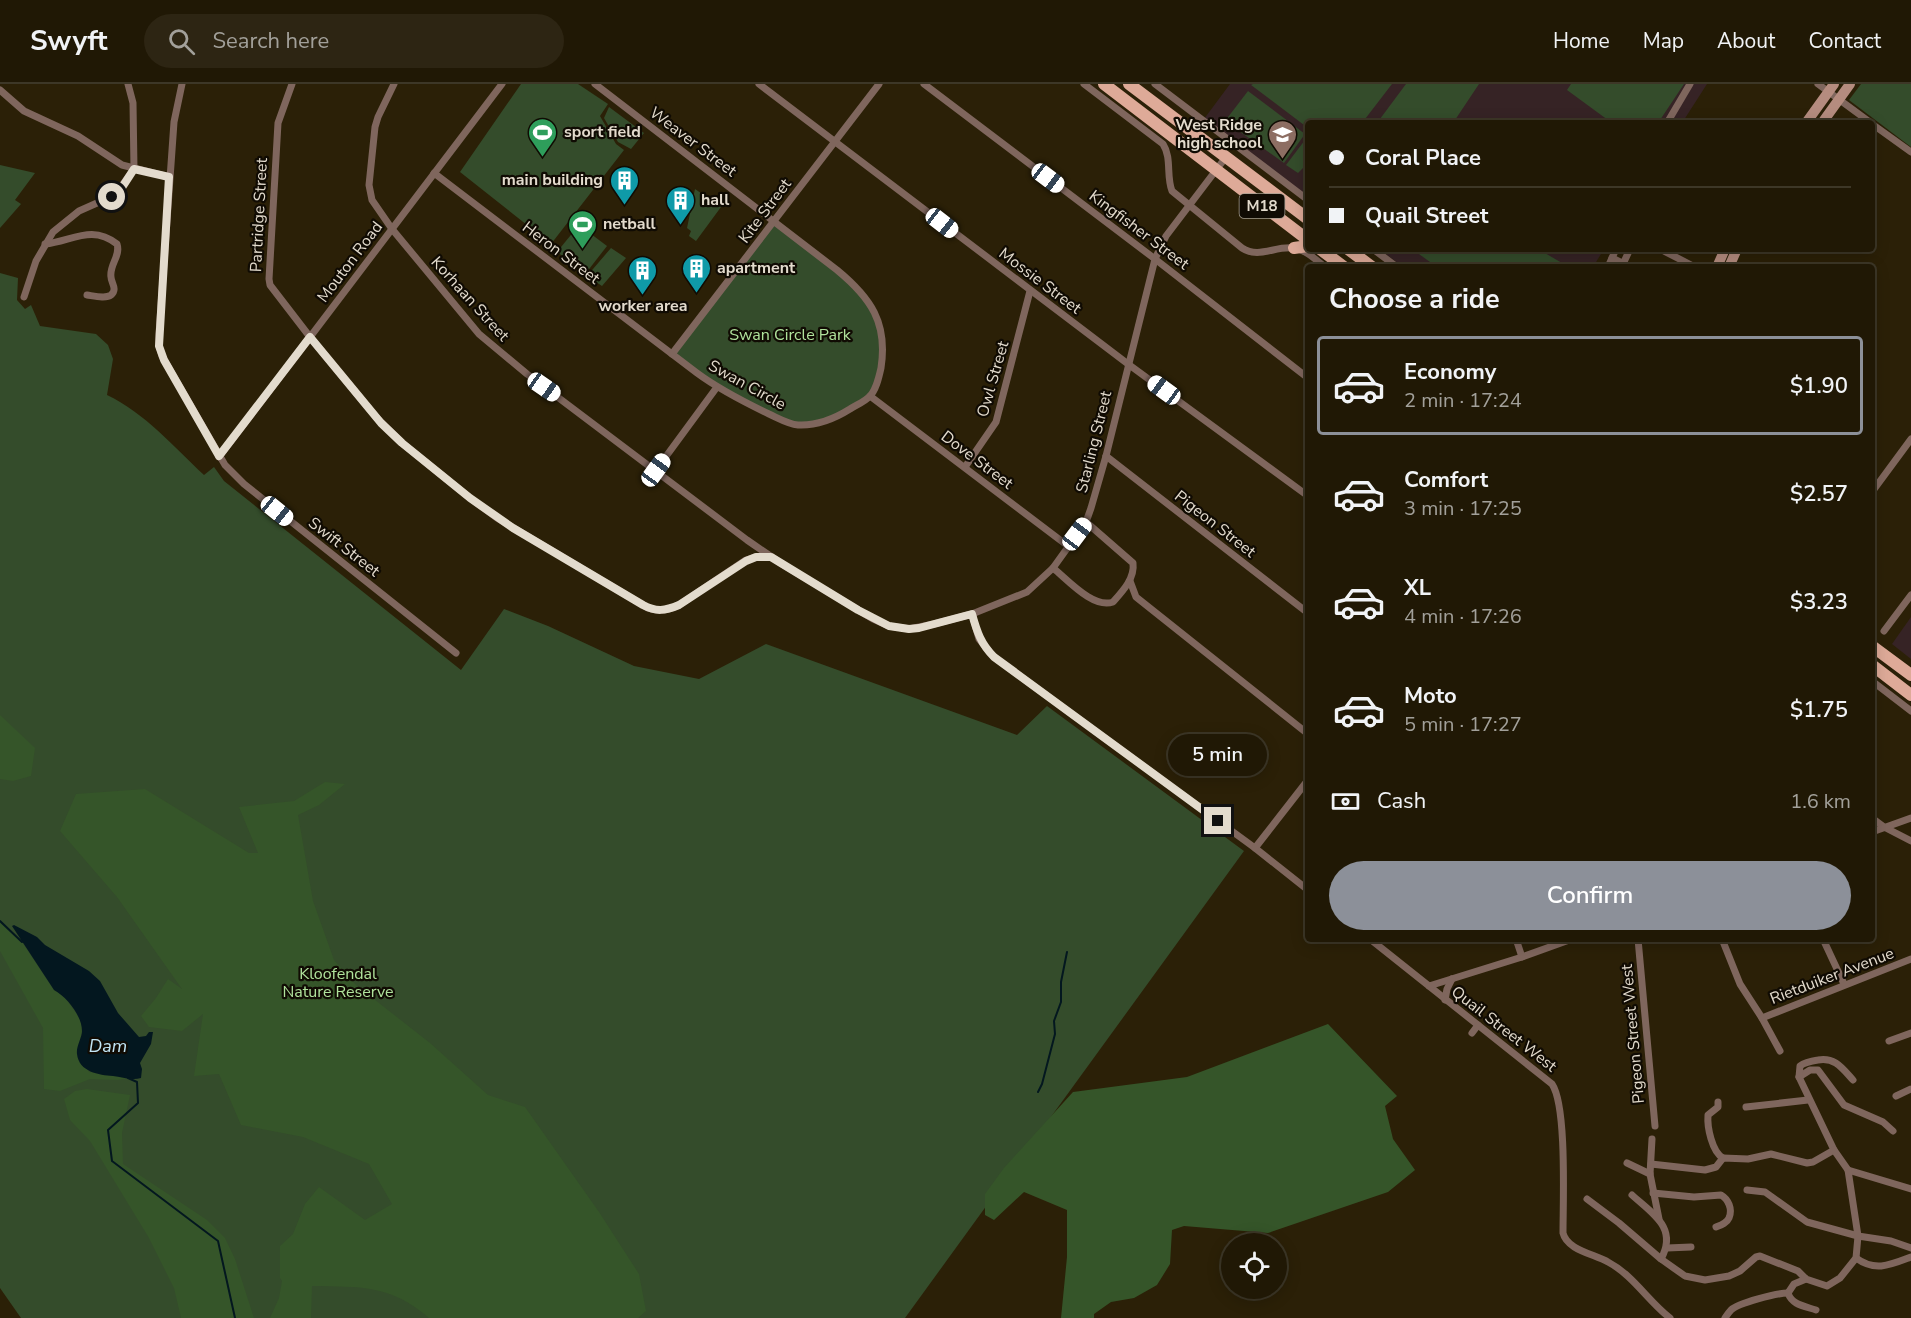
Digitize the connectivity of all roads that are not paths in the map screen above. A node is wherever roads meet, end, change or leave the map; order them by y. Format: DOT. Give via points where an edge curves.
graph roads {
  1 [pos="128,84"];
  2 [pos="182,84"];
  3 [pos="292,84"];
  4 [pos="394,84"];
  5 [pos="501,84"];
  6 [pos="595,84"];
  7 [pos="759,84"];
  8 [pos="879,84"];
  9 [pos="924,84"];
  10 [pos="1084,84"];
  11 [pos="1104,84"];
  12 [pos="1129,84"];
  13 [pos="1155,84"];
  14 [pos="1690,84"];
  15 [pos="1818,84"];
  16 [pos="1850,84"];
  17 [pos="1832,88"];
  18 [pos="0,90"];
  19 [pos="1839,99"];
  20 [pos="1669,120"];
  21 [pos="1808,120"];
  22 [pos="1824,120"];
  23 [pos="1868,120"];
  24 [pos="1875,125"];
  25 [pos="836,141"];
  26 [pos="1911,152"];
  27 [pos="1226,158"];
  28 [pos="134,169"];
  29 [pos="1217,171"];
  30 [pos="434,173"];
  31 [pos="169,177"];
  32 [pos="1305,198"];
  33 [pos="1189,206"];
  34 [pos="1305,217"];
  35 [pos="774,221"];
  36 [pos="392,229"];
  37 [pos="1305,238"];
  38 [pos="45,244"];
  39 [pos="1305,246"];
  40 [pos="1294,248"];
  41 [pos="1324,252"];
  42 [pos="1352,252"];
  43 [pos="1377,252"];
  44 [pos="1615,252"];
  45 [pos="1666,252"];
  46 [pos="1612,258"];
  47 [pos="1155,259"];
  48 [pos="1321,264"];
  49 [pos="1340,264"];
  50 [pos="1368,264"];
  51 [pos="1393,264"];
  52 [pos="1609,264"];
  53 [pos="1625,264"];
  54 [pos="1689,264"];
  55 [pos="1030,291"];
  56 [pos="87,295"];
  57 [pos="24,297"];
  58 [pos="310,337"];
  59 [pos="672,354"];
  60 [pos="1128,364"];
  61 [pos="1305,376"];
  62 [pos="717,387"];
  63 [pos="870,396"];
  64 [pos="1911,439"];
  65 [pos="219,456"];
  66 [pos="1106,456"];
  67 [pos="964,467"];
  68 [pos="656,470"];
  69 [pos="1875,488"];
  70 [pos="1305,494"];
  71 [pos="1086,522"];
  72 [pos="747,540"];
  73 [pos="1068,546"];
  74 [pos="771,557"];
  75 [pos="746,561"];
  76 [pos="1053,568"];
  77 [pos="1130,581"];
  78 [pos="1911,595"];
  79 [pos="1118,596"];
  80 [pos="1136,597"];
  81 [pos="1305,611"];
  82 [pos="972,614"];
  83 [pos="889,626"];
  84 [pos="1884,631"];
  85 [pos="1875,648"];
  86 [pos="456,653"];
  87 [pos="1875,667"];
  88 [pos="1911,675"];
  89 [pos="1875,683"];
  90 [pos="1911,695"];
  91 [pos="1911,711"];
  92 [pos="1305,732"];
  93 [pos="1305,784"];
  94 [pos="1911,818"];
  95 [pos="1875,820"];
  96 [pos="1884,827"];
  97 [pos="1875,831"];
  98 [pos="1911,841"];
  99 [pos="1255,848"];
  100 [pos="1305,888"];
  101 [pos="1374,942"];
  102 [pos="1517,942"];
  103 [pos="1564,942"];
  104 [pos="1638,942"];
  105 [pos="1723,942"];
  106 [pos="1824,942"];
  107 [pos="1522,957"];
  108 [pos="1911,959"];
  109 [pos="1452,979"];
  110 [pos="1844,984"];
  111 [pos="1430,986"];
  112 [pos="1445,1000"];
  113 [pos="1762,1018"];
  114 [pos="1478,1025"];
  115 [pos="1472,1033"];
  116 [pos="1911,1033"];
  117 [pos="1889,1041"];
  118 [pos="1780,1051"];
  119 [pos="1798,1077"];
  120 [pos="1853,1080"];
  121 [pos="1911,1089"];
  122 [pos="1896,1096"];
  123 [pos="1808,1100"];
  124 [pos="1718,1102"];
  125 [pos="1746,1107"];
  126 [pos="1655,1126"];
  127 [pos="1893,1131"];
  128 [pos="1652,1139"];
  129 [pos="1834,1150"];
  130 [pos="1723,1158"];
  131 [pos="1627,1163"];
  132 [pos="1651,1164"];
  133 [pos="1848,1170"];
  134 [pos="1650,1174"];
  135 [pos="1747,1190"];
  136 [pos="1911,1190"];
  137 [pos="1653,1193"];
  138 [pos="1632,1195"];
  139 [pos="1587,1199"];
  140 [pos="1659,1220"];
  141 [pos="1716,1227"];
  142 [pos="1858,1236"];
  143 [pos="1691,1246"];
  144 [pos="1667,1248"];
  145 [pos="1911,1248"];
  146 [pos="1856,1257"];
  147 [pos="1911,1257"];
  148 [pos="1661,1259"];
  149 [pos="1806,1279"];
  150 [pos="1788,1293"];
  151 [pos="1816,1310"];
  152 [pos="1670,1318"];
  153 [pos="1725,1318"];
  1 -- 28 [label="street" via="133,103"];
  2 -- 31 [label="street, Swift Street"];
  3 -- 58 [label="street, Partridge Street" via="278,123 269,279 272,289"];
  4 -- 36 [label="street, Korhaan Street" via="375,127 369,185 374,204"];
  5 -- 30 [label="street, Mouton Road"];
  6 -- 35 [label="street, Weaver Street"];
  7 -- 25 [label="street, Mossie Street"];
  8 -- 25 [label="street, Kite Street"];
  9 -- 47 [label="street, Kingfisher Street"];
  10 -- 33 [label="street" via="1163,144 1168,155 1170,188"];
  11 -- 29 [label="main road, M18"];
  12 -- 27 [label="main road, M18"];
  13 -- 32 [label="street"];
  14 -- 20 [label="street"];
  15 -- 17 [label="street"];
  16 -- 19 [label="street"];
  17 -- 19 [label="street"];
  17 -- 21 [label="street"];
  18 -- 28 [label="street" via="30,114"];
  19 -- 22 [label="street"];
  19 -- 23 [label="street"];
  24 -- 26 [label="street"];
  25 -- 35 [label="street, Kite Street"];
  25 -- 55 [label="street, Mossie Street"];
  27 -- 29 [label="street, Starling Street"];
  27 -- 34 [label="main road, M18"];
  28 -- 31 [label="street"];
  28 -- 38 [label="street" via="115,195 70,217"];
  29 -- 33 [label="street, Starling Street"];
  29 -- 37 [label="main road, M18"];
  30 -- 36 [label="street, Mouton Road"];
  30 -- 59 [label="street, Heron Street"];
  31 -- 65 [label="street, Swift Street" via="159,346"];
  33 -- 40 [label="street" via="1248,252"];
  33 -- 47 [label="street, Starling Street" via="1166,236"];
  35 -- 59 [label="street, Kite Street"];
  35 -- 63 [label="street" via="850,281 874,310 883,344 878,382"];
  36 -- 58 [label="street, Mouton Road"];
  36 -- 68 [label="street, Korhaan Street" via="487,343"];
  38 -- 56 [label="street" via="91,234 117,244 110,275 113,291 106,297"];
  38 -- 57 [label="street"];
  39 -- 40 [label="main road"];
  40 -- 48 [label="street"];
  41 -- 49 [label="main road"];
  42 -- 50 [label="main road"];
  43 -- 51 [label="street"];
  44 -- 46 [label="street"];
  45 -- 54 [label="street"];
  46 -- 52 [label="street"];
  46 -- 53 [label="street"];
  47 -- 60 [label="street, Starling Street"];
  47 -- 61 [label="street, Kingfisher Street"];
  55 -- 60 [label="street, Mossie Street"];
  55 -- 67 [label="street, Owl Street" via="996,422"];
  58 -- 65 [label="street, Mouton Road"];
  58 -- 75 [label="street, Partridge Street" via="381,423 470,498 643,605 654,610 679,605"];
  59 -- 62 [label="street, Swan Circle"];
  60 -- 66 [label="street, Starling Street"];
  60 -- 70 [label="street, Mossie Street"];
  62 -- 63 [label="street, Swan Circle" via="783,421 800,425 831,420"];
  62 -- 68 [label="street"];
  63 -- 67 [label="street, Dove Street"];
  64 -- 69 [label="street"];
  65 -- 86 [label="street, Swift Street" via="244,484"];
  66 -- 71 [label="street, Starling Street"];
  66 -- 81 [label="street, Pigeon Street"];
  67 -- 73 [label="street, Dove Street"];
  68 -- 72 [label="street, Korhaan Street"];
  71 -- 73 [label="street, Starling Street"];
  71 -- 77 [label="street" via="1131,560 1134,567"];
  72 -- 74 [label="street, Korhaan Street"];
  72 -- 75 [label="street"];
  73 -- 76 [label="street, Starling Street"];
  74 -- 75 [label="street"];
  74 -- 83 [label="street, Korhaan Street"];
  76 -- 79 [label="street" via="1096,602 1110,603"];
  76 -- 82 [label="street, Starling Street" via="1027,592"];
  77 -- 79 [label="street"];
  77 -- 80 [label="street"];
  78 -- 84 [label="street"];
  79 -- 80 [label="street"];
  80 -- 92 [label="street"];
  82 -- 83 [label="street, Starling Street" via="919,628"];
  82 -- 99 [label="street" via="979,639 994,657"];
  85 -- 88 [label="main road"];
  87 -- 90 [label="main road"];
  89 -- 91 [label="street"];
  93 -- 99 [label="street"];
  94 -- 96 [label="street"];
  95 -- 96 [label="street"];
  96 -- 97 [label="street"];
  96 -- 98 [label="street"];
  99 -- 100 [label="street"];
  101 -- 111 [label="street, Quail Street West"];
  102 -- 107 [label="street"];
  103 -- 107 [label="street"];
  104 -- 126 [label="street, Pigeon Street West"];
  105 -- 113 [label="street" via="1735,974"];
  106 -- 110 [label="street"];
  107 -- 109 [label="street"];
  108 -- 110 [label="street, Rietduiker Avenue"];
  109 -- 111 [label="street"];
  109 -- 112 [label="street"];
  110 -- 113 [label="street, Rietduiker Avenue"];
  111 -- 112 [label="street, Quail Street West"];
  112 -- 114 [label="street, Quail Street West"];
  113 -- 118 [label="street"];
  114 -- 115 [label="street"];
  114 -- 152 [label="street, Quail Street West" via="1555,1088 1562,1147 1565,1240 1621,1270"];
  116 -- 117 [label="street"];
  119 -- 120 [label="street" via="1803,1064 1828,1059"];
  119 -- 123 [label="street"];
  119 -- 127 [label="street" via="1818,1070 1844,1105 1883,1122"];
  121 -- 122 [label="street"];
  123 -- 125 [label="street"];
  123 -- 129 [label="street"];
  124 -- 130 [label="street" via="1707,1121 1715,1151"];
  128 -- 132 [label="street"];
  129 -- 130 [label="street" via="1807,1163 1771,1154"];
  129 -- 133 [label="street"];
  130 -- 132 [label="street" via="1716,1167 1705,1170"];
  131 -- 134 [label="street"];
  132 -- 134 [label="street"];
  133 -- 136 [label="street"];
  133 -- 142 [label="street"];
  134 -- 137 [label="street"];
  135 -- 142 [label="street" via="1765,1192 1807,1222"];
  137 -- 140 [label="street"];
  137 -- 141 [label="street" via="1724,1196 1730,1216"];
  138 -- 140 [label="street"];
  139 -- 148 [label="street"];
  140 -- 144 [label="street"];
  142 -- 145 [label="street"];
  142 -- 146 [label="street"];
  143 -- 144 [label="street"];
  144 -- 148 [label="street"];
  146 -- 147 [label="street" via="1874,1267"];
  146 -- 149 [label="street" via="1832,1284 1824,1286"];
  148 -- 149 [label="street" via="1685,1276 1705,1280 1735,1274 1755,1257 1764,1256 1798,1271"];
  149 -- 150 [label="street" via="1794,1284"];
  150 -- 151 [label="street" via="1792,1301"];
  150 -- 153 [label="street" via="1735,1307"];
}
